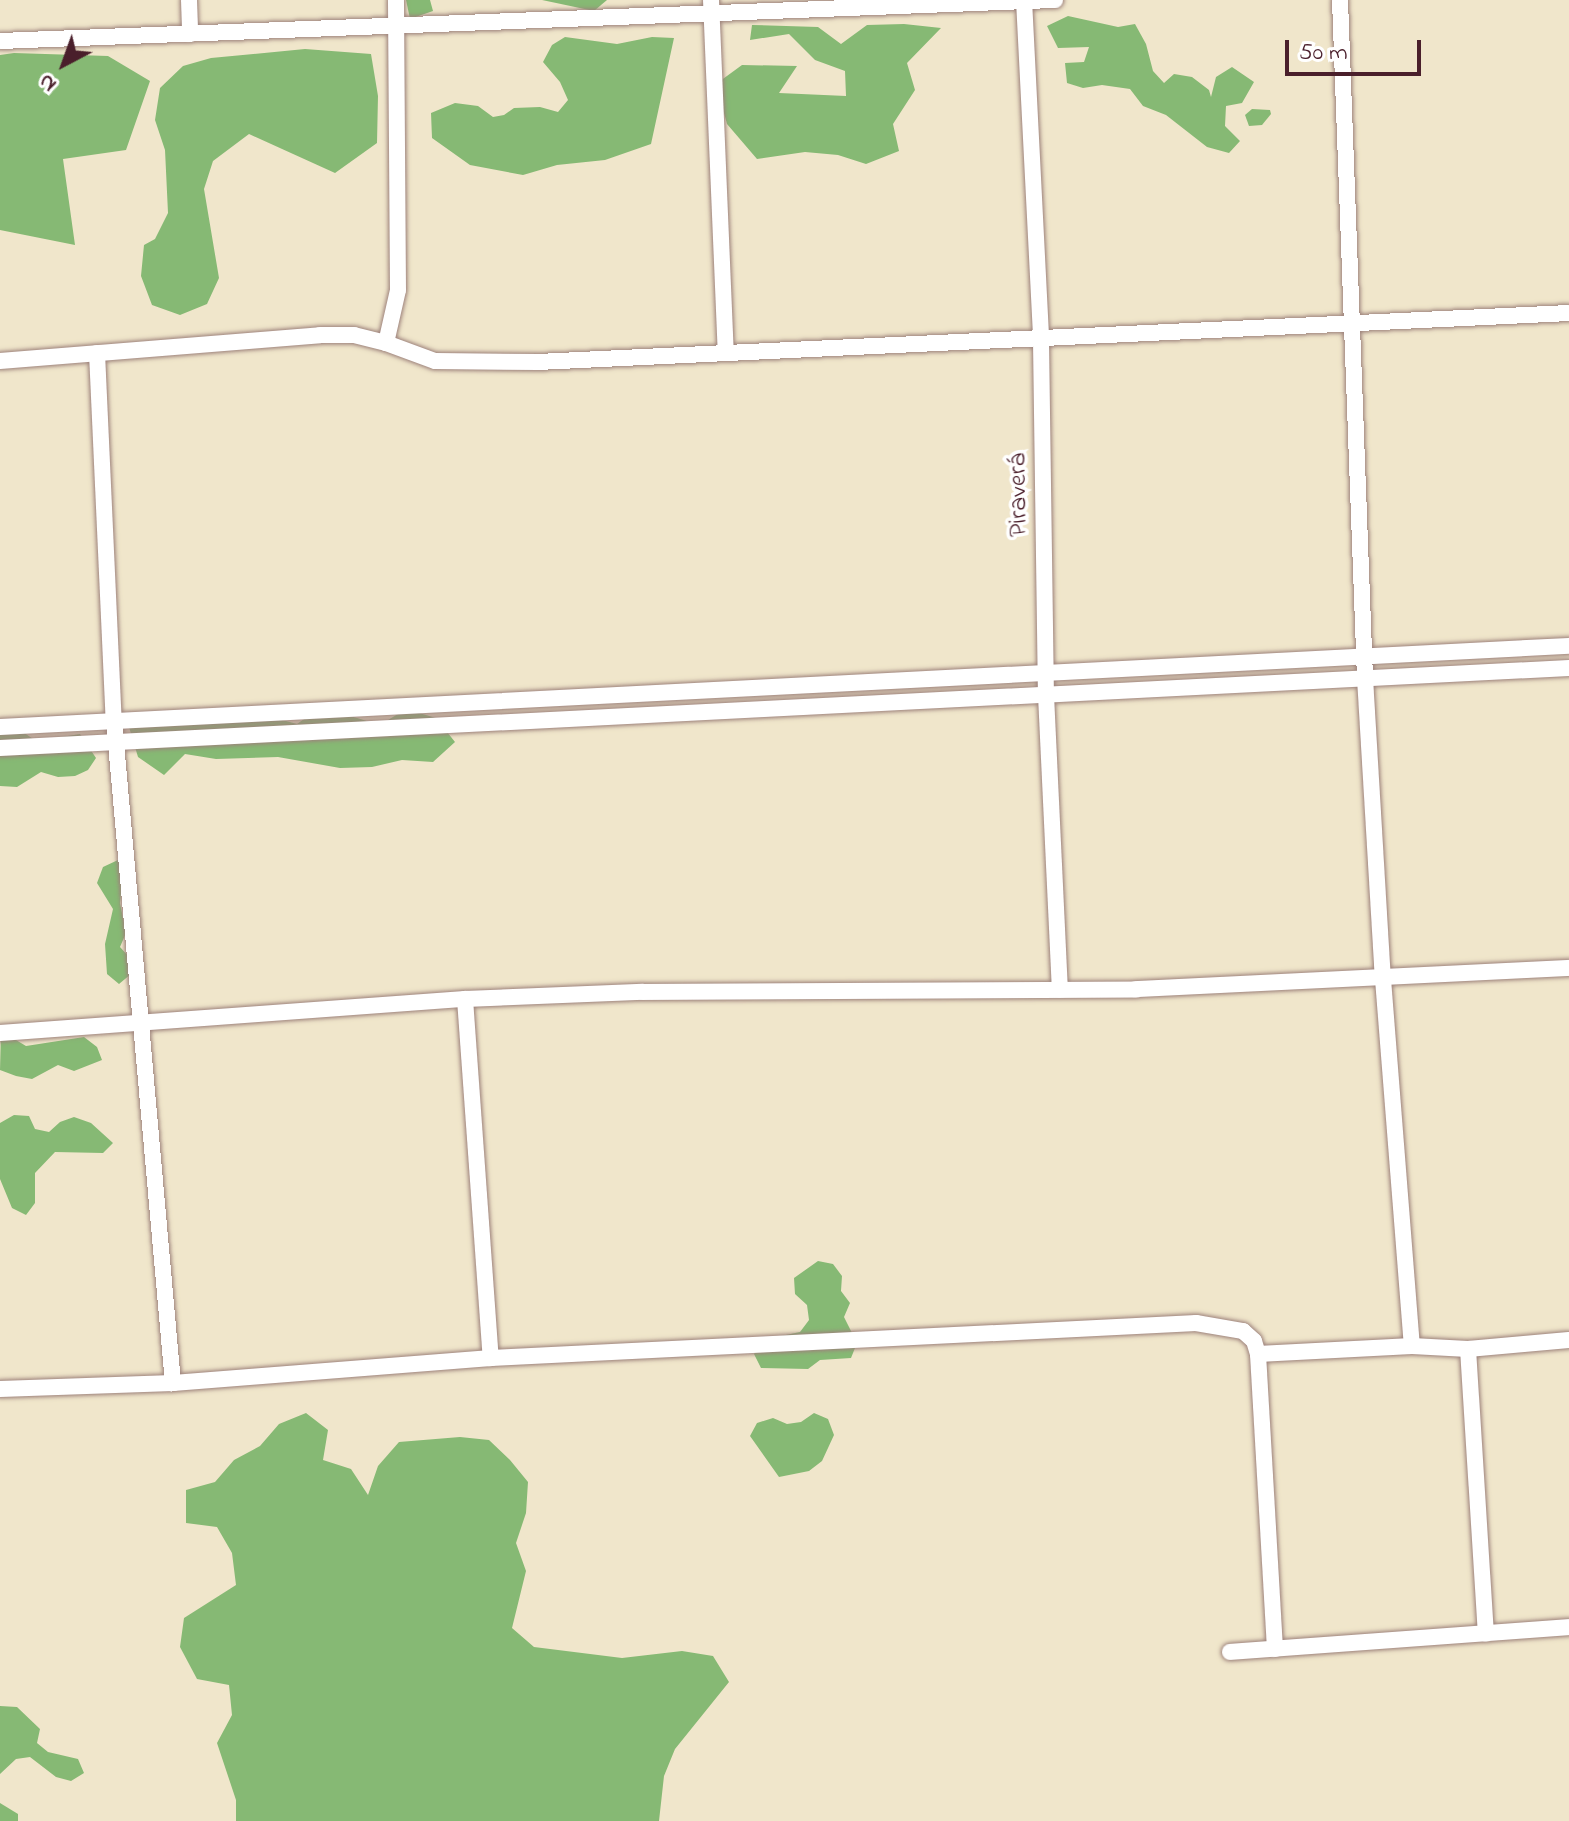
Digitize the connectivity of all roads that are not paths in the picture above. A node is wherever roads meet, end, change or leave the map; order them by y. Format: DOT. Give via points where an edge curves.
graph roads {
  1 [pos="189,0"];
  2 [pos="396,0"];
  3 [pos="1055,0"];
  4 [pos="1340,0"];
  5 [pos="1024,1"];
  6 [pos="712,7"];
  7 [pos="397,25"];
  8 [pos="190,34"];
  9 [pos="0,41"];
  10 [pos="1569,313"];
  11 [pos="1352,322"];
  12 [pos="1041,341"];
  13 [pos="386,343"];
  14 [pos="726,352"];
  15 [pos="97,353"];
  16 [pos="0,361"];
  17 [pos="1569,646"];
  18 [pos="1364,656"];
  19 [pos="1569,668"];
  20 [pos="1046,673"];
  21 [pos="1365,678"];
  22 [pos="634,694"];
  23 [pos="1046,695"];
  24 [pos="635,716"];
  25 [pos="114,721"];
  26 [pos="0,727"];
  27 [pos="118,742"];
  28 [pos="0,748"];
  29 [pos="1569,968"];
  30 [pos="1383,979"];
  31 [pos="1060,990"];
  32 [pos="465,999"];
  33 [pos="139,1023"];
  34 [pos="0,1033"];
  35 [pos="1569,1340"];
  36 [pos="1412,1346"];
  37 [pos="1468,1349"];
  38 [pos="1258,1354"];
  39 [pos="491,1358"];
  40 [pos="173,1383"];
  41 [pos="0,1389"];
  42 [pos="1569,1627"];
  43 [pos="1486,1633"];
  44 [pos="1275,1649"];
  45 [pos="1230,1652"];
  1 -- 8 [label="street"];
  2 -- 7 [label="street"];
  3 -- 5 [label="street"];
  4 -- 11 [label="street"];
  5 -- 6 [label="street"];
  5 -- 12 [label="street, Piraverá"];
  6 -- 7 [label="street"];
  6 -- 14 [label="street"];
  7 -- 8 [label="street"];
  7 -- 13 [label="street" via="398,290"];
  8 -- 9 [label="street"];
  10 -- 11 [label="street"];
  11 -- 12 [label="street"];
  11 -- 18 [label="street"];
  12 -- 14 [label="street"];
  12 -- 20 [label="street, Piraverá"];
  13 -- 14 [label="street" via="435,361 538,362"];
  13 -- 15 [label="street" via="354,335 320,335"];
  15 -- 16 [label="street"];
  15 -- 25 [label="street"];
  17 -- 18 [label="street"];
  18 -- 20 [label="street"];
  18 -- 21 [label="street"];
  19 -- 21 [label="street"];
  20 -- 22 [label="street"];
  20 -- 23 [label="street, Piraverá"];
  21 -- 23 [label="street"];
  21 -- 30 [label="street"];
  22 -- 24 [label="street"];
  22 -- 25 [label="street"];
  23 -- 24 [label="street"];
  23 -- 31 [label="street, Piraverá"];
  24 -- 27 [label="street"];
  25 -- 26 [label="street"];
  25 -- 27 [label="street"];
  27 -- 28 [label="street"];
  27 -- 33 [label="street"];
  29 -- 30 [label="street"];
  30 -- 31 [label="street"];
  30 -- 36 [label="street"];
  31 -- 32 [label="street" via="643,992"];
  32 -- 33 [label="street"];
  32 -- 39 [label="street"];
  33 -- 34 [label="street"];
  33 -- 40 [label="street"];
  35 -- 37 [label="street"];
  36 -- 37 [label="street"];
  36 -- 38 [label="street"];
  37 -- 43 [label="street"];
  38 -- 39 [label="street" via="1243,1331 1196,1323"];
  38 -- 44 [label="street"];
  39 -- 40 [label="street"];
  40 -- 41 [label="street"];
  42 -- 43 [label="street"];
  43 -- 44 [label="street"];
  44 -- 45 [label="street"];
}
